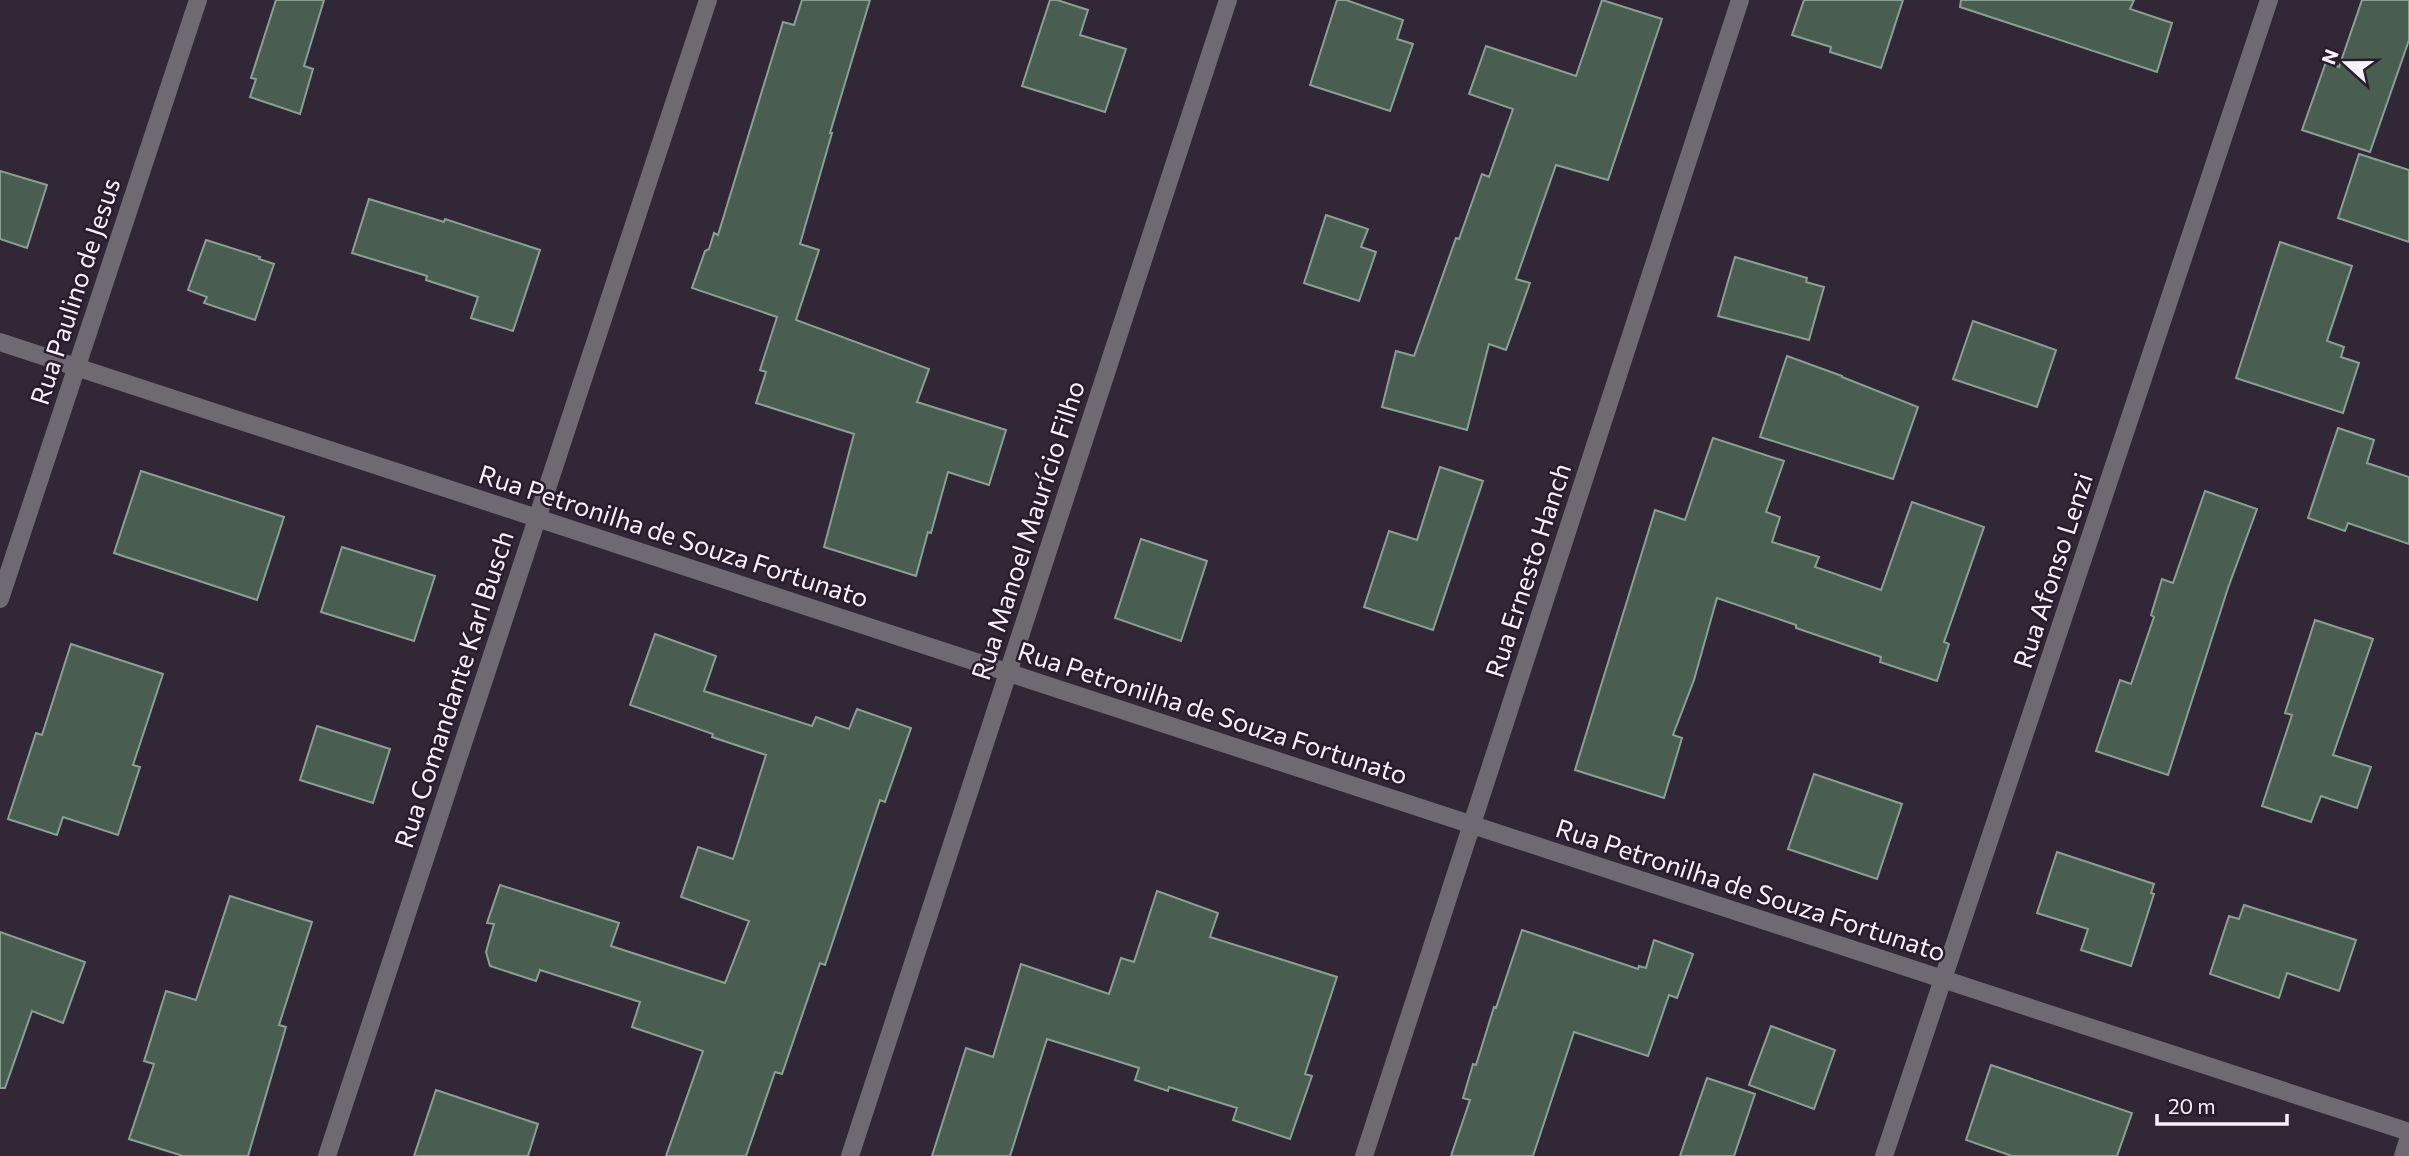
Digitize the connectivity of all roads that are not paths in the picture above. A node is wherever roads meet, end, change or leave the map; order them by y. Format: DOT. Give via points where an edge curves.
graph roads {
  1 [pos="198,0"];
  2 [pos="708,0"];
  3 [pos="1228,0"];
  4 [pos="1740,0"];
  5 [pos="2269,0"];
  6 [pos="0,342"];
  7 [pos="77,367"];
  8 [pos="537,518"];
  9 [pos="0,599"];
  10 [pos="1008,672"];
  11 [pos="1472,825"];
  12 [pos="1943,979"];
  13 [pos="2409,1134"];
  14 [pos="327,1156"];
  15 [pos="850,1156"];
  16 [pos="1364,1156"];
  17 [pos="1884,1156"];
  18 [pos="2403,1156"];
  1 -- 7 [label="street, Rua Paulino de Jesus"];
  2 -- 8 [label="street, Rua Comandante Karl Busch"];
  3 -- 10 [label="street, Rua Manoel Maurício Filho"];
  4 -- 11 [label="street, Rua Ernesto Hanch"];
  5 -- 12 [label="street, Rua Afonso Lenzi"];
  6 -- 7 [label="street, Rua Petronilha de Souza Fortunato"];
  7 -- 8 [label="street, Rua Petronilha de Souza Fortunato"];
  7 -- 9 [label="street, Rua Paulino de Jesus"];
  8 -- 10 [label="street, Rua Petronilha de Souza Fortunato"];
  8 -- 14 [label="street, Rua Comandante Karl Busch"];
  10 -- 11 [label="street, Rua Petronilha de Souza Fortunato"];
  10 -- 15 [label="street, Rua Manoel Maurício Filho"];
  11 -- 12 [label="street, Rua Petronilha de Souza Fortunato"];
  11 -- 16 [label="street, Rua Ernesto Hanch"];
  12 -- 13 [label="street, Rua Petronilha de Souza Fortunato"];
  12 -- 17 [label="street, Rua Afonso Lenzi"];
  13 -- 18 [label="street"];
}
